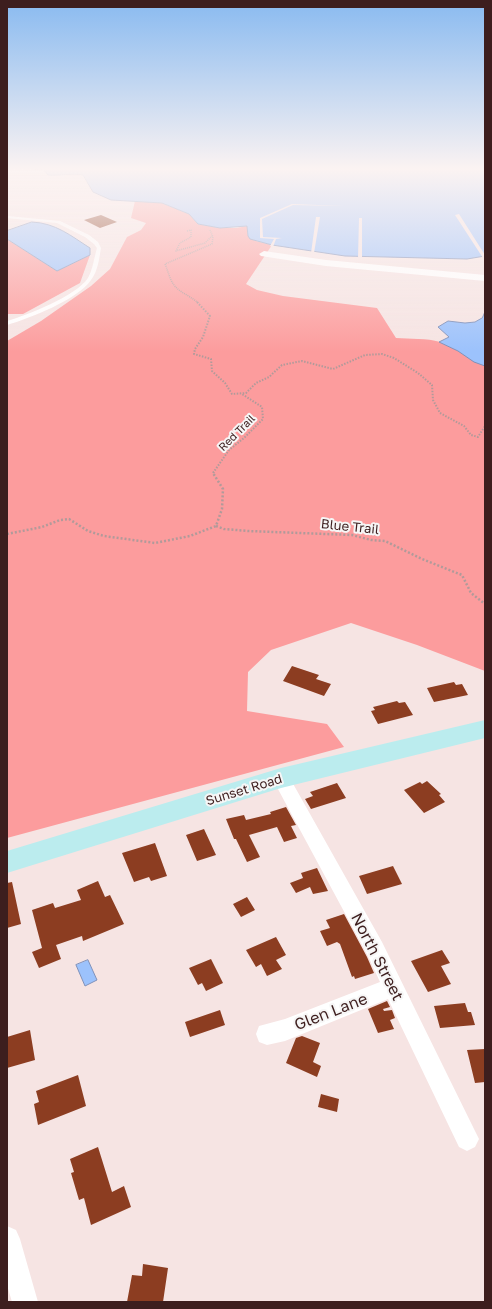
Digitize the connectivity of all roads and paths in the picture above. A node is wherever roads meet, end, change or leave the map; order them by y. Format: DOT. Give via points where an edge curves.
graph roads {
  1 [pos="75,230"];
  2 [pos="191,230"];
  3 [pos="210,230"];
  4 [pos="212,236"];
  5 [pos="264,254"];
  6 [pos="485,278"];
  7 [pos="7,323"];
  8 [pos="241,394"];
  9 [pos="485,426"];
  10 [pos="216,526"];
  11 [pos="7,534"];
  12 [pos="485,604"];
  13 [pos="485,729"];
  14 [pos="281,778"];
  15 [pos="7,862"];
  16 [pos="393,987"];
  17 [pos="267,1034"];
  18 [pos="467,1139"];
  19 [pos="7,1239"];
  20 [pos="25,1302"];
  1 -- 7 [label="lane" via="87,236 99,248 89,280 78,290 42,310"];
  2 -- 4 [label="path" via="191,237 180,243 176,251 205,243"];
  3 -- 4 [label="path"];
  4 -- 8 [label="path" via="212,244 165,264 173,284 192,297 210,316 194,354 212,359 212,371 232,394"];
  5 -- 6 [label="street" via="326,263"];
  8 -- 9 [label="path" via="269,377 282,365 302,361 333,369 366,355 382,354 394,358 432,386 433,400 440,413 464,426 471,435 478,437"];
  8 -- 10 [label="path, Red Trail" via="262,406 263,419 228,450 214,473 223,489 222,508"];
  10 -- 11 [label="path" via="190,536 155,543 104,536 88,531 69,519"];
  10 -- 12 [label="path, Blue Trail" via="248,531 352,535 371,540 385,540 462,575 471,593"];
  13 -- 14 [label="street, Sunset Road"];
  14 -- 15 [label="street, Sunset Road"];
  14 -- 16 [label="street, North Street"];
  16 -- 17 [label="street, Glen Lane" via="285,1030"];
  16 -- 18 [label="street, North Street"];
  19 -- 20 [label="street"];
}
